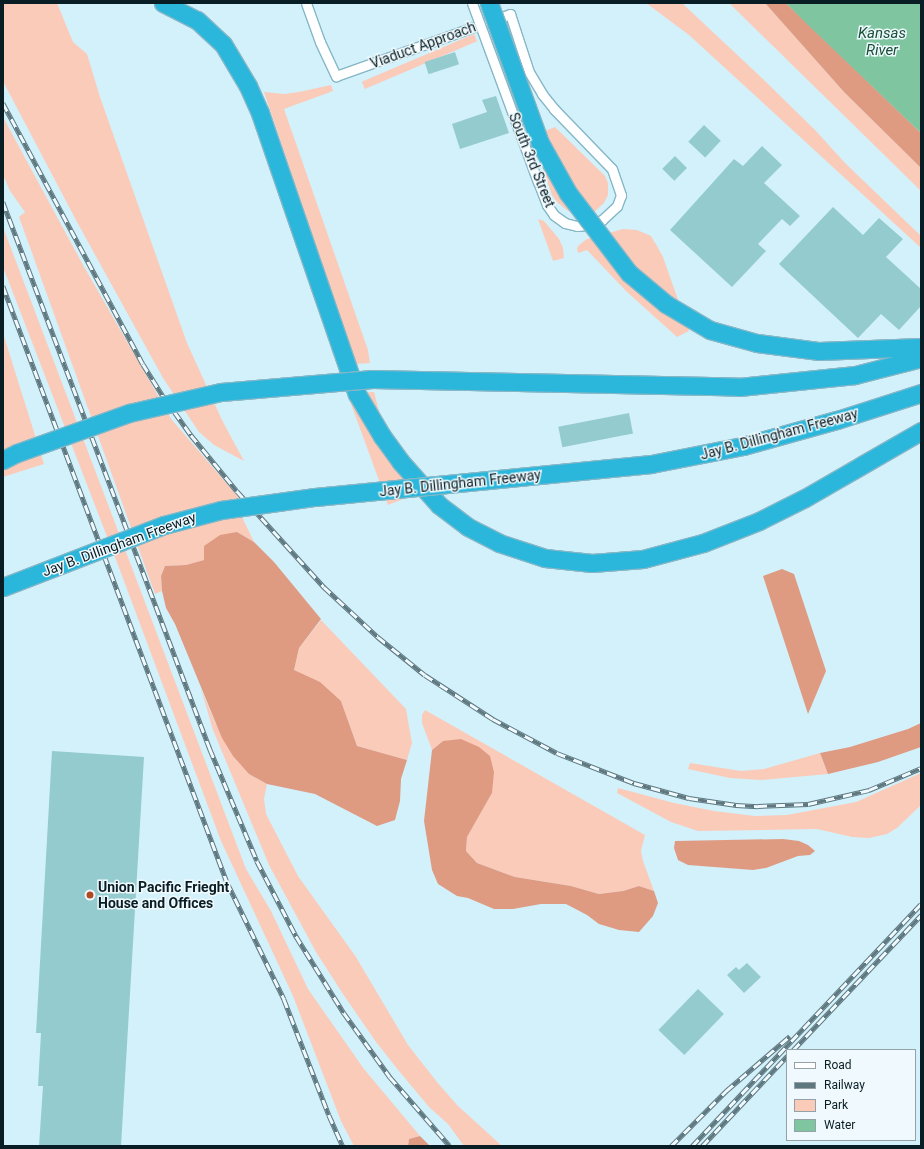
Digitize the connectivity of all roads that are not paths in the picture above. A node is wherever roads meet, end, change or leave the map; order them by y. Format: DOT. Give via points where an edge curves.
graph roads {
  1 [pos="163,3"];
  2 [pos="306,3"];
  3 [pos="472,3"];
  4 [pos="488,3"];
  5 [pos="510,14"];
  6 [pos="921,347"];
  7 [pos="921,358"];
  8 [pos="921,393"];
  9 [pos="921,431"];
  10 [pos="3,460"];
  11 [pos="3,586"];
  1 -- 9 [label="highway, bridge" via="197,20 222,44 248,86 260,113 357,394 400,461 439,504 468,526 499,543 545,558 592,563 642,559 703,543 759,521 805,498"];
  2 -- 5 [label="street, Viaduct Approach" via="336,76"];
  3 -- 5 [label="street, South 3rd Street, bridge" via="547,205 554,215 565,223 577,226 602,220 616,206 621,195 612,169 542,94 529,72"];
  4 -- 6 [label="highway, bridge" via="540,143 568,193 629,273 666,304 710,330 757,343 819,351"];
  7 -- 10 [label="highway, bridge" via="855,375 739,387 372,380 221,392 129,414"];
  8 -- 11 [label="highway, Jay B. Dillingham Freeway, bridge" via="743,446 651,464 315,497 221,510 164,525"];
}
